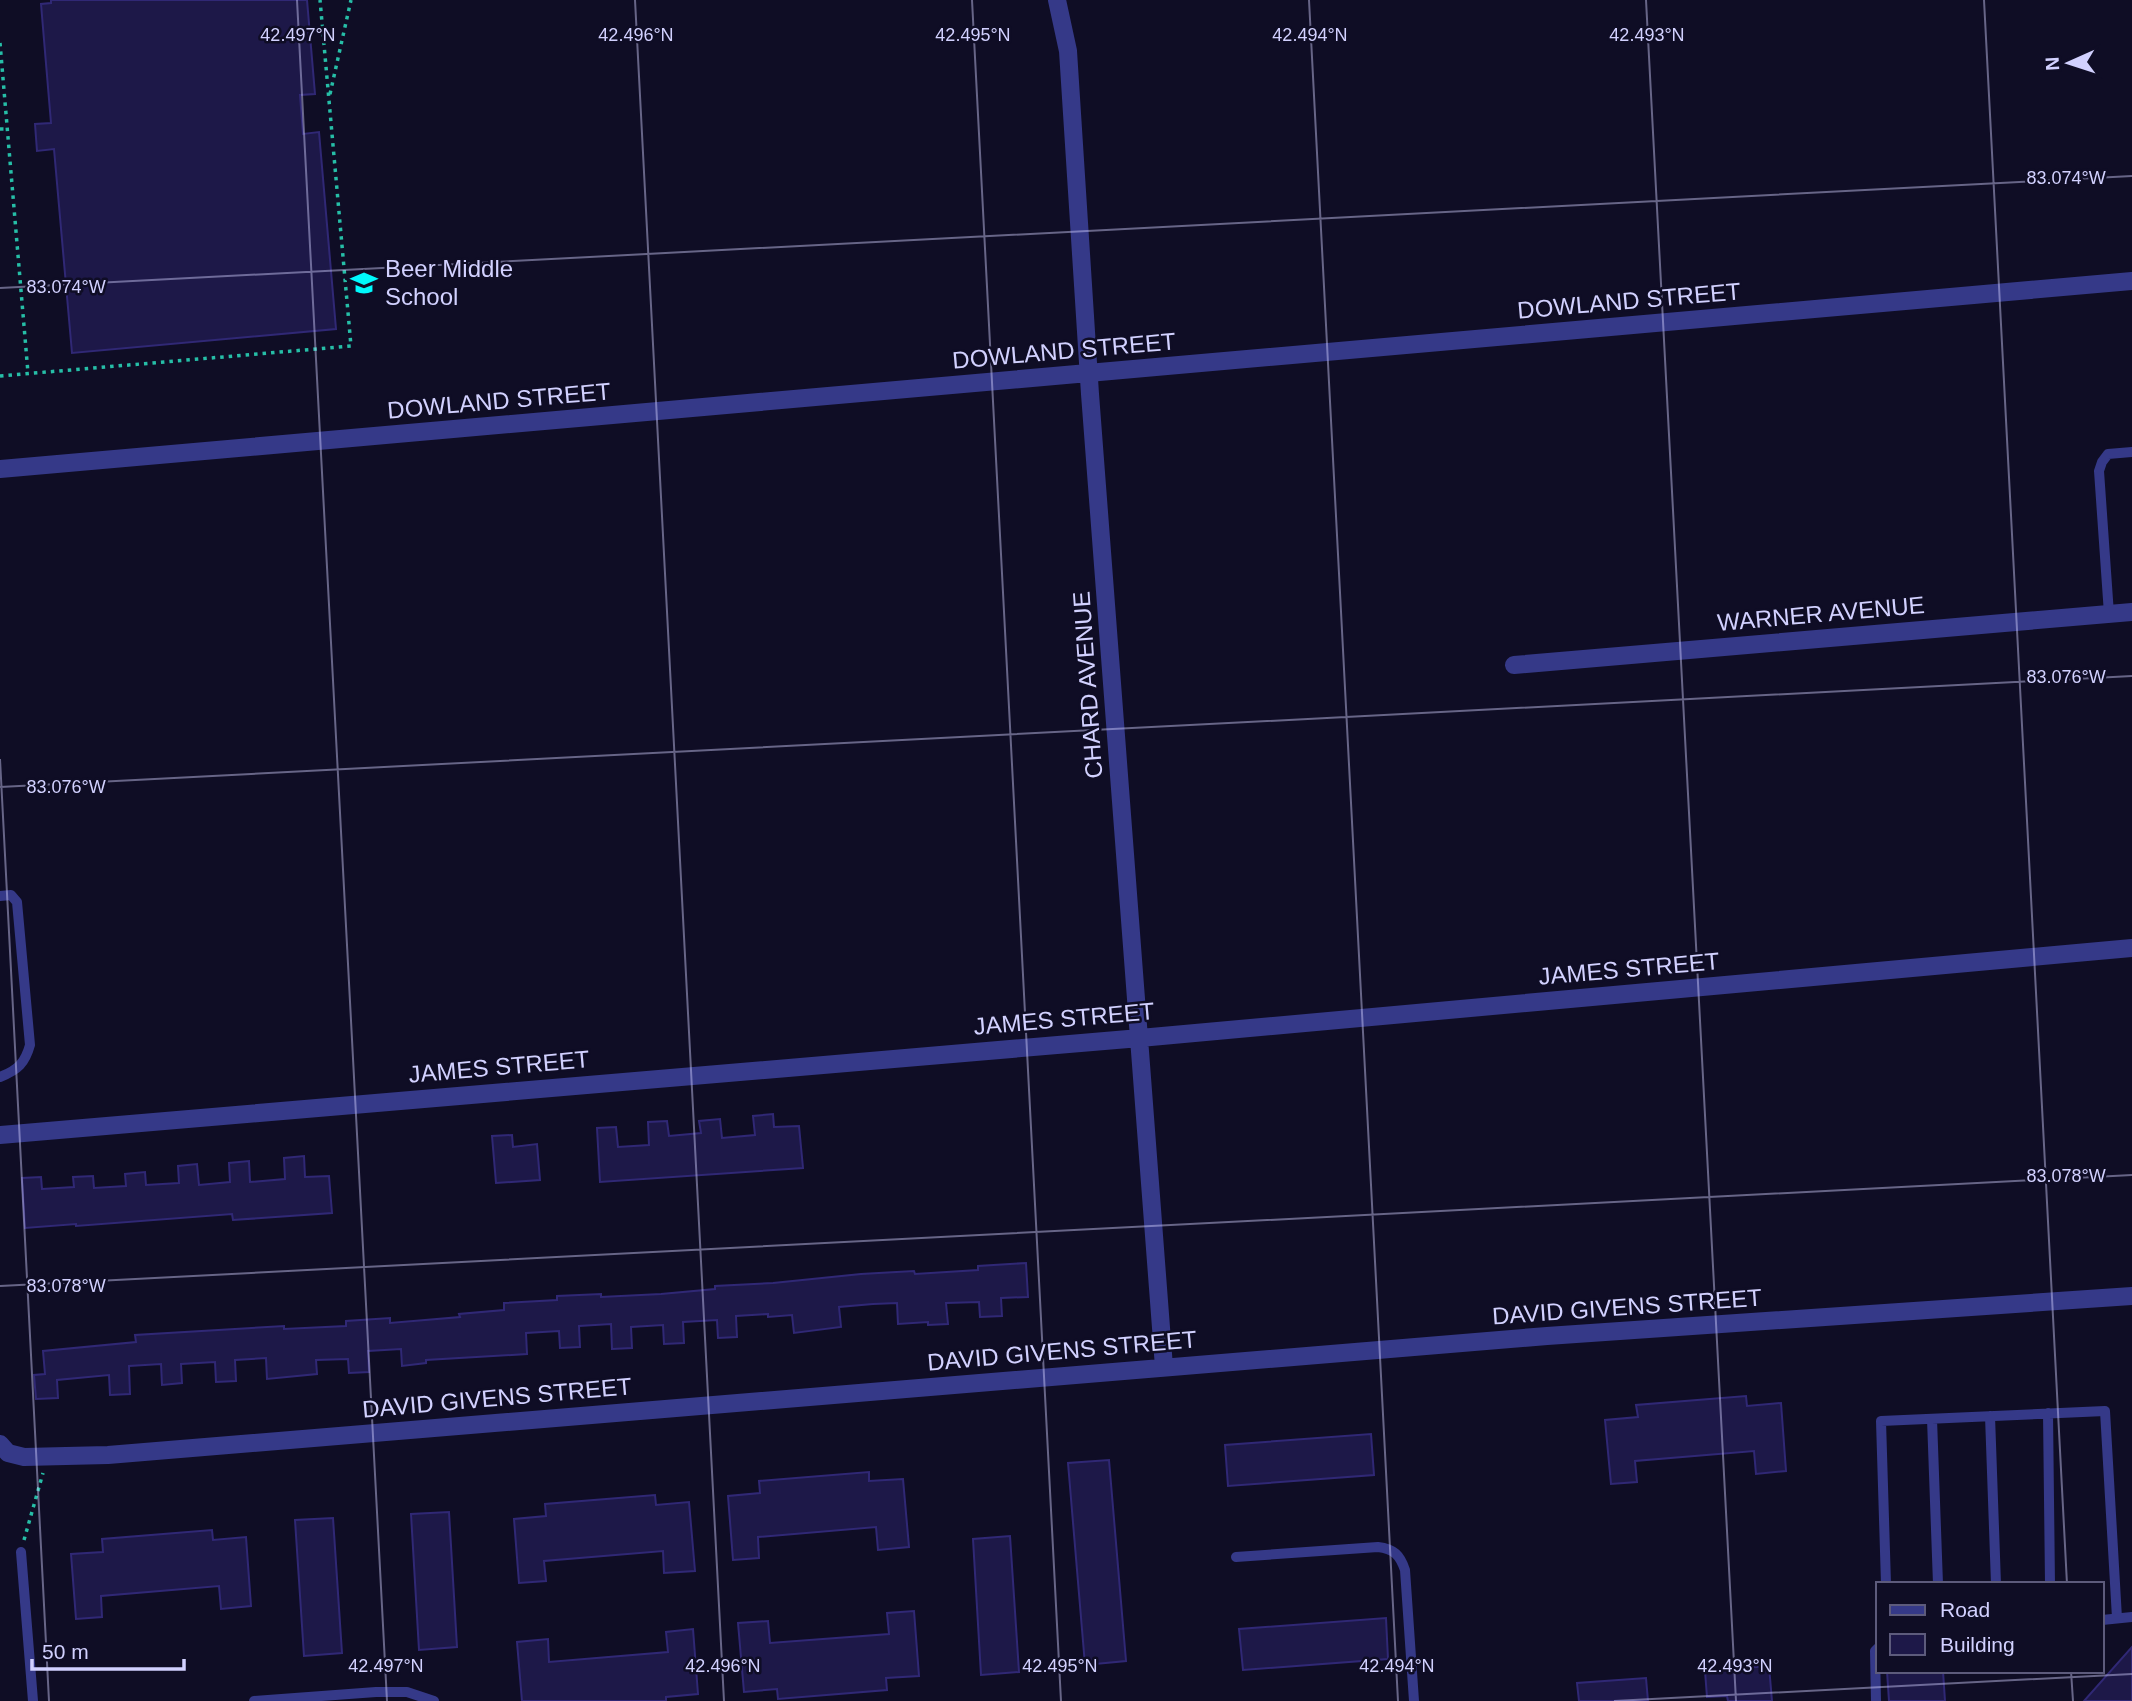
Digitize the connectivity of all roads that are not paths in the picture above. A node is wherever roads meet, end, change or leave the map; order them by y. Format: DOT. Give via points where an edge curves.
graph roads {
  1 [pos="1057,0"];
  2 [pos="2132,281"];
  3 [pos="1089,374"];
  4 [pos="2132,452"];
  5 [pos="0,469"];
  6 [pos="2132,612"];
  7 [pos="2109,614"];
  8 [pos="1514,665"];
  9 [pos="0,896"];
  10 [pos="2132,948"];
  11 [pos="1140,1038"];
  12 [pos="0,1077"];
  13 [pos="0,1135"];
  14 [pos="2132,1296"];
  15 [pos="1164,1367"];
  16 [pos="2048,1413"];
  17 [pos="1990,1416"];
  18 [pos="1932,1419"];
  19 [pos="0,1444"];
  20 [pos="21,1552"];
  21 [pos="1236,1557"];
  22 [pos="1886,1582"];
  23 [pos="1938,1582"];
  24 [pos="1996,1582"];
  25 [pos="2050,1582"];
  26 [pos="2132,1617"];
  27 [pos="2117,1618"];
  28 [pos="2104,1619"];
  29 [pos="1876,1650"];
  30 [pos="33,1701"];
  31 [pos="254,1701"];
  32 [pos="434,1701"];
  33 [pos="1414,1701"];
  34 [pos="1876,1701"];
  1 -- 3 [label="street, CHARD AVENUE" via="1068,51"];
  2 -- 3 [label="street, DOWLAND STREET"];
  3 -- 5 [label="street, DOWLAND STREET"];
  3 -- 11 [label="street, CHARD AVENUE"];
  4 -- 7 [label="lane" via="2108,454 2099,471"];
  6 -- 7 [label="street, WARNER AVENUE"];
  7 -- 8 [label="street, WARNER AVENUE"];
  9 -- 12 [label="lane" via="12,895 17,902 30,1045 19,1068"];
  10 -- 11 [label="street, JAMES STREET"];
  11 -- 13 [label="street, JAMES STREET"];
  11 -- 15 [label="street, CHARD AVENUE"];
  14 -- 15 [label="street, DAVID GIVENS STREET"];
  15 -- 19 [label="street, DAVID GIVENS STREET" via="122,1454 24,1457 8,1453"];
  16 -- 17 [label="lane"];
  16 -- 25 [label="lane"];
  16 -- 27 [label="lane" via="2105,1411"];
  17 -- 18 [label="lane"];
  17 -- 24 [label="lane"];
  18 -- 22 [label="lane" via="1881,1421"];
  18 -- 23 [label="lane"];
  20 -- 30 [label="lane"];
  21 -- 33 [label="lane" via="1378,1547 1401,1557"];
  26 -- 27 [label="lane"];
  27 -- 28 [label="lane"];
  29 -- 34 [label="lane"];
  31 -- 32 [label="lane" via="376,1692 407,1692"];
}
